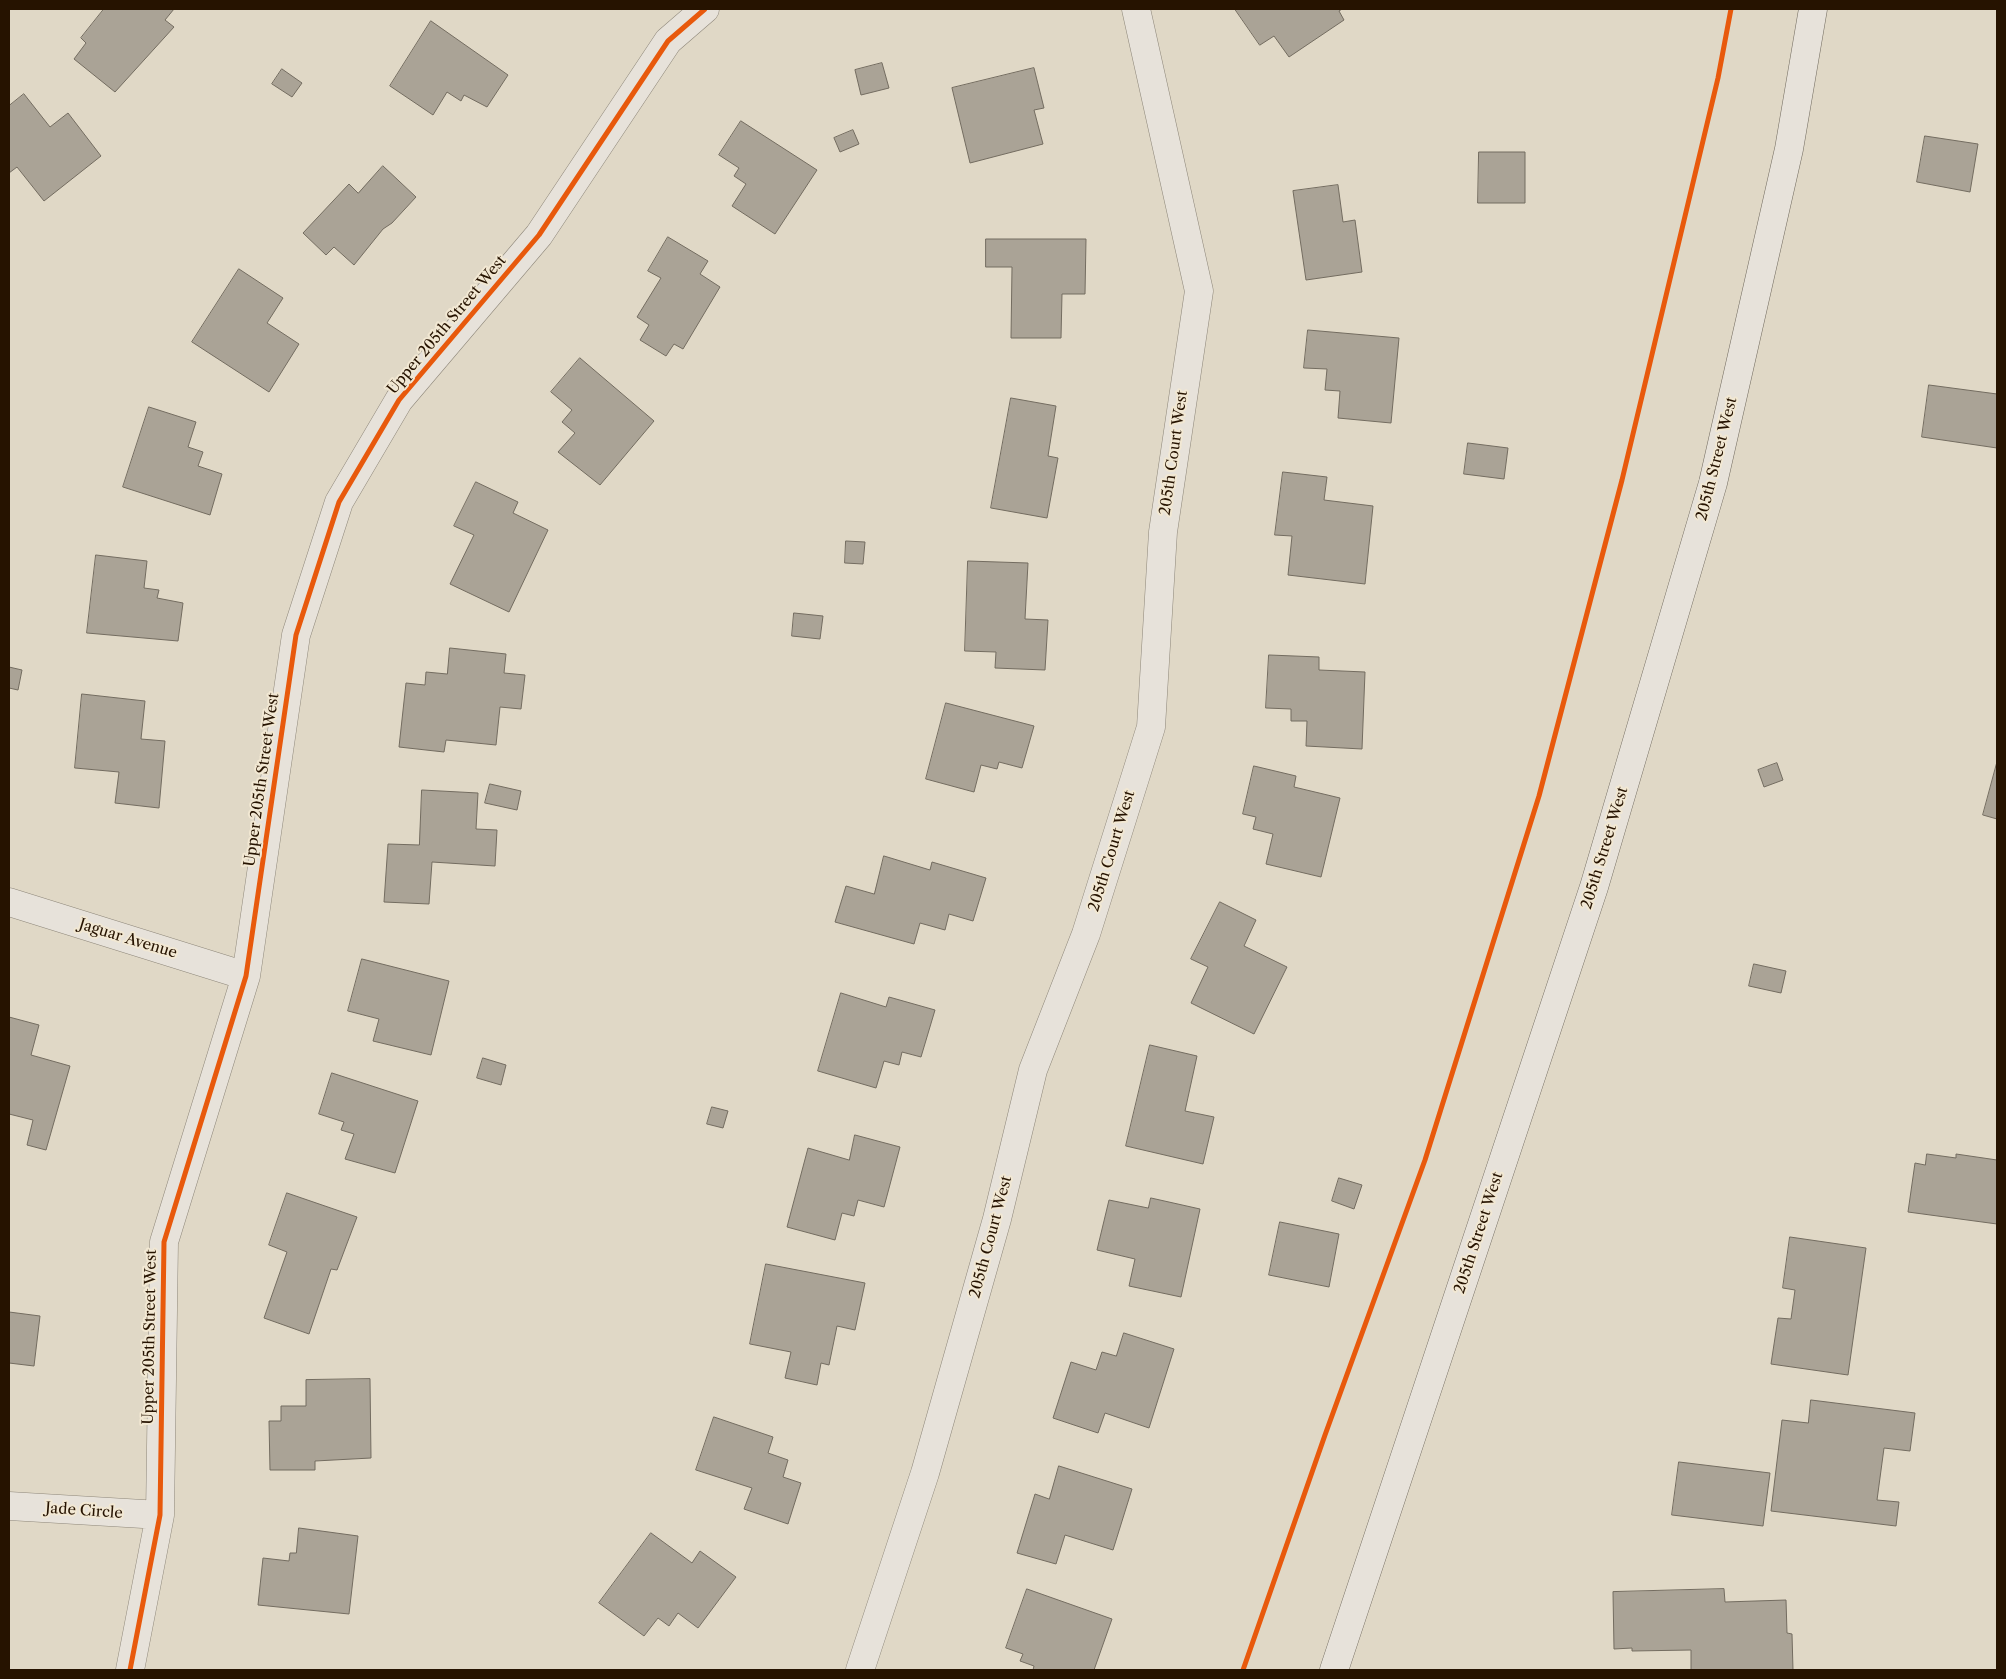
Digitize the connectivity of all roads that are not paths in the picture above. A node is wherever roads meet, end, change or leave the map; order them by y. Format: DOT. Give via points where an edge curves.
graph roads {
  1 [pos="705,9"];
  2 [pos="1136,9"];
  3 [pos="1813,9"];
  4 [pos="9,902"];
  5 [pos="246,976"];
  6 [pos="9,1506"];
  7 [pos="160,1516"];
  8 [pos="130,1670"];
  9 [pos="860,1670"];
  10 [pos="1334,1670"];
  1 -- 5 [label="street, Upper 205th Street West" via="668,41 539,235 399,400 339,502 296,635"];
  2 -- 9 [label="street, 205th Court West" via="1198,291 1163,532 1151,727 1086,934 1033,1070 997,1219 925,1473"];
  3 -- 10 [label="street, 205th Street West" via="1790,149 1713,483 1594,886"];
  4 -- 5 [label="street, Jaguar Avenue"];
  5 -- 7 [label="street, Upper 205th Street West" via="164,1242"];
  6 -- 7 [label="street, Jade Circle"];
  7 -- 8 [label="street, Upper 205th Street West"];
}
